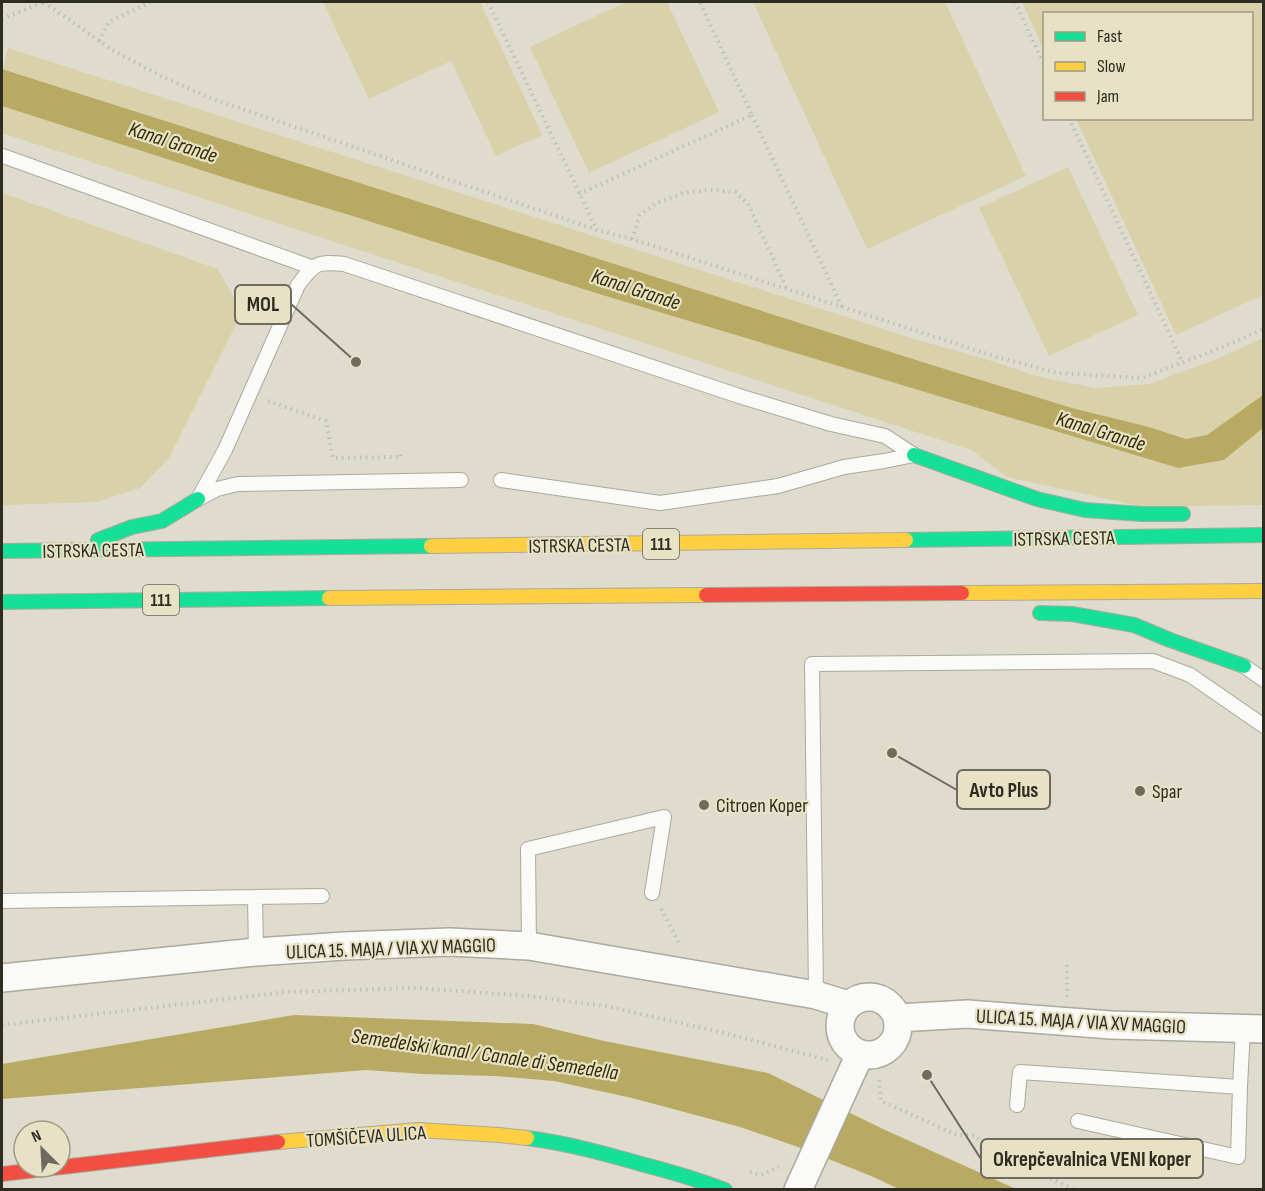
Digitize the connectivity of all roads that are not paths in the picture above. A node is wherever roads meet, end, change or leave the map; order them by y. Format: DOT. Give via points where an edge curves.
graph roads {
  1 [pos="3,156"];
  2 [pos="311,267"];
  3 [pos="914,455"];
  4 [pos="461,480"];
  5 [pos="501,480"];
  6 [pos="198,500"];
  7 [pos="1202,514"];
  8 [pos="1223,520"];
  9 [pos="1258,535"];
  10 [pos="71,550"];
  11 [pos="2,551"];
  12 [pos="1263,591"];
  13 [pos="935,594"];
  14 [pos="2,602"];
  15 [pos="986,607"];
  16 [pos="1028,613"];
  17 [pos="1263,665"];
  18 [pos="1244,666"];
  19 [pos="1263,680"];
  20 [pos="1263,726"];
  21 [pos="652,892"];
  22 [pos="322,896"];
  23 [pos="255,897"];
  24 [pos="2,901"];
  25 [pos="529,946"];
  26 [pos="256,952"];
  27 [pos="2,978"];
  28 [pos="816,995"];
  29 [pos="848,1005"];
  30 [pos="898,1018"];
  31 [pos="1253,1029"];
  32 [pos="853,1068"];
  33 [pos="1240,1087"];
  34 [pos="1017,1105"];
  35 [pos="1078,1121"];
  36 [pos="2,1174"];
  37 [pos="725,1190"];
  38 [pos="798,1190"];
  1 -- 2 [label="lane"];
  2 -- 3 [label="lane" via="327,262 344,264 739,396 885,436"];
  2 -- 6 [label="lane" via="298,285 225,450"];
  3 -- 5 [label="lane" via="844,467 778,486 660,503"];
  3 -- 7 [label="main road" via="1037,499 1085,510"];
  4 -- 6 [label="lane" via="238,483"];
  6 -- 10 [label="main road" via="162,521 132,527"];
  8 -- 9 [label="main road"];
  9 -- 10 [label="main road, ISTRSKA CESTA / 111"];
  10 -- 11 [label="main road, ISTRSKA CESTA / 111"];
  12 -- 13 [label="main road, 111"];
  13 -- 14 [label="main road, 111"];
  13 -- 15 [label="main road"];
  16 -- 18 [label="main road" via="1072,614 1134,625"];
  17 -- 18 [label="lane"];
  18 -- 19 [label="lane"];
  20 -- 28 [label="lane" via="1190,675 1154,662 812,664"];
  21 -- 25 [label="lane" via="664,816 528,849"];
  22 -- 23 [label="lane"];
  23 -- 24 [label="lane"];
  23 -- 26 [label="lane"];
  25 -- 26 [label="street, ULICA 15. MAJA / VIA XV MAGGIO" via="450,942"];
  25 -- 28 [label="street, ULICA 15. MAJA / VIA XV MAGGIO"];
  26 -- 27 [label="street, ULICA 15. MAJA / VIA XV MAGGIO"];
  28 -- 29 [label="street, ULICA 15. MAJA / VIA XV MAGGIO"];
  29 -- 30 [label="street" via="866,996 877,997 894,1009"];
  29 -- 32 [label="street" via="842,1014 840,1033 851,1049"];
  30 -- 31 [label="street, ULICA 15. MAJA / VIA XV MAGGIO" via="967,1014 1112,1025"];
  30 -- 32 [label="street" via="896,1039 889,1048 870,1055"];
  31 -- 33 [label="lane"];
  32 -- 38 [label="street"];
  33 -- 34 [label="lane" via="1020,1072"];
  33 -- 35 [label="lane" via="1238,1157"];
  36 -- 37 [label="main road, TOMŠIČEVA ULICA" via="418,1130 541,1140 612,1155"];
}
